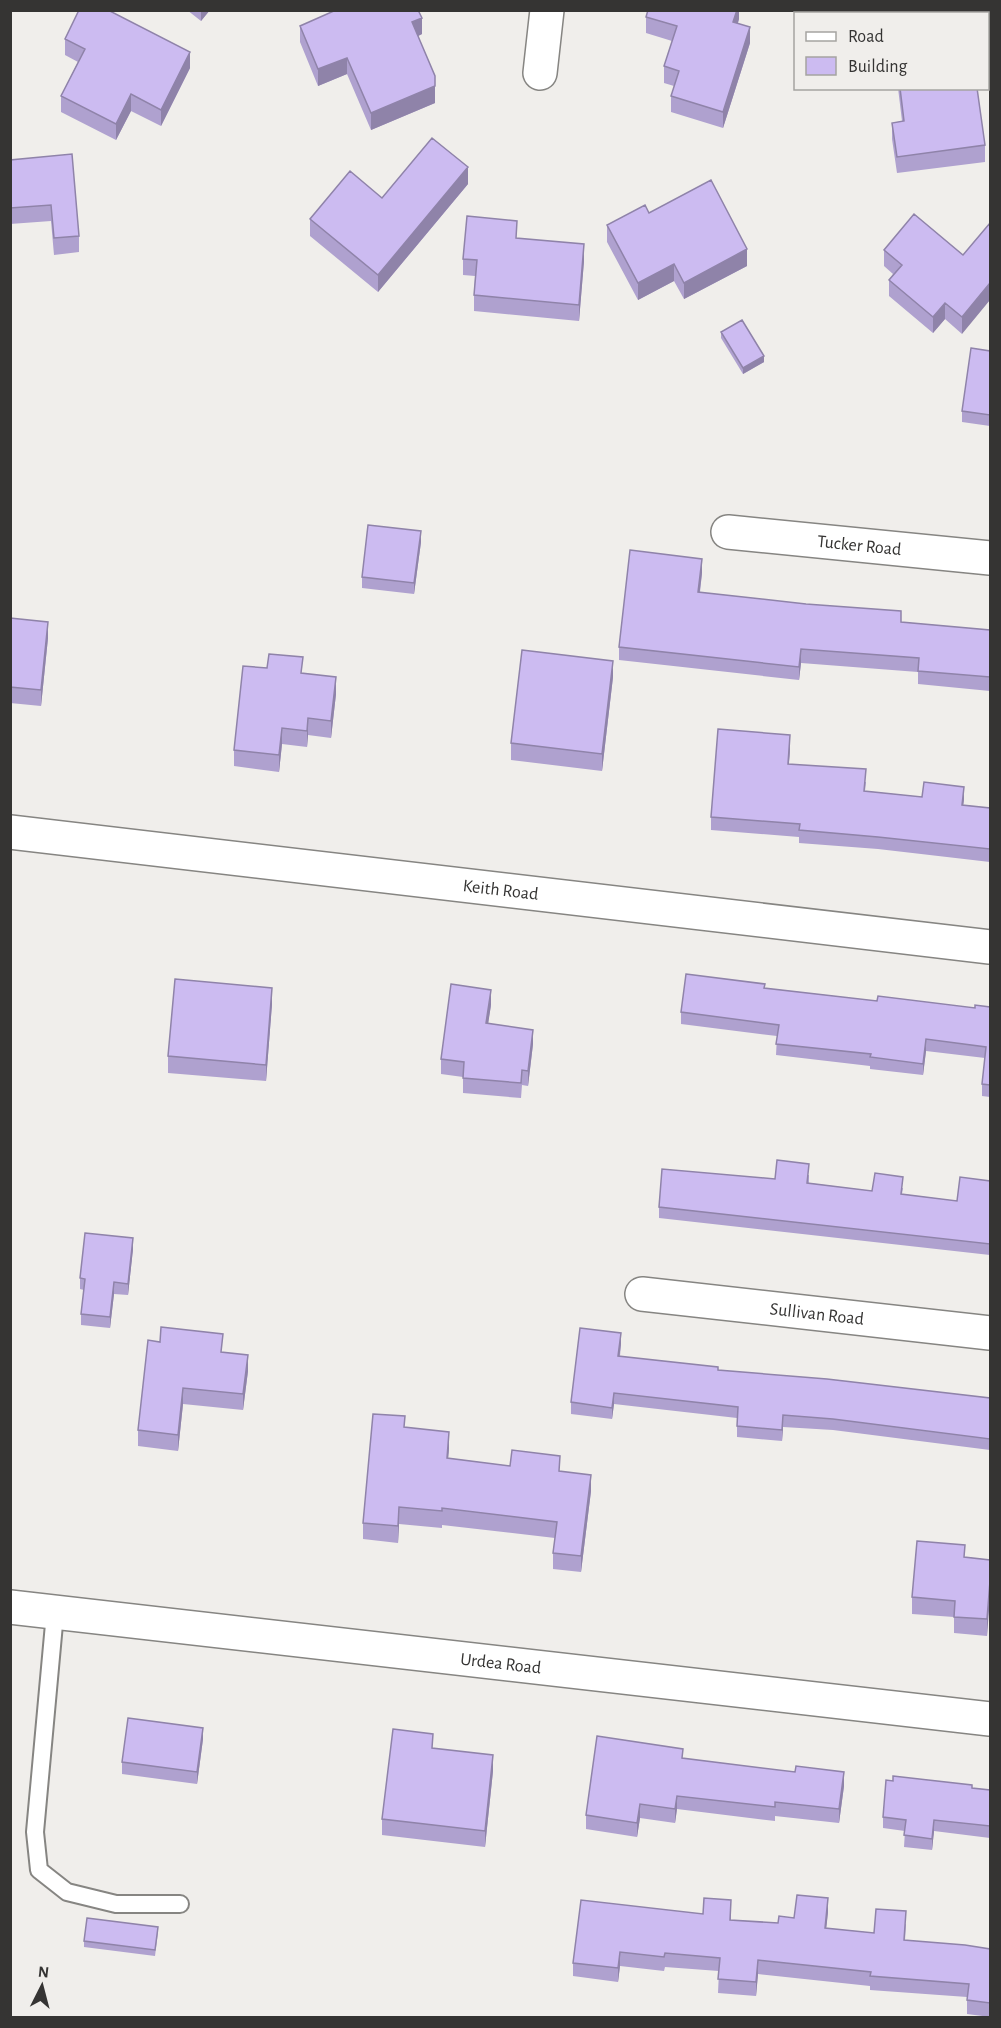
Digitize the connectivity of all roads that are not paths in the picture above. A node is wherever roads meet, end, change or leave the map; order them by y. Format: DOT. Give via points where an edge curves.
graph roads {
  1 [pos="547,10"];
  2 [pos="540,73"];
  3 [pos="728,532"];
  4 [pos="990,558"];
  5 [pos="10,832"];
  6 [pos="990,946"];
  7 [pos="642,1294"];
  8 [pos="990,1333"];
  9 [pos="10,1607"];
  10 [pos="55,1613"];
  11 [pos="990,1719"];
  12 [pos="180,1904"];
  1 -- 2 [label="street"];
  3 -- 4 [label="street, Tucker Road"];
  5 -- 6 [label="street, Keith Road"];
  7 -- 8 [label="street, Sullivan Road"];
  9 -- 10 [label="street, Urdea Road"];
  10 -- 11 [label="street, Urdea Road"];
  10 -- 12 [label="lane" via="35,1832 39,1870 67,1892 116,1904"];
}
